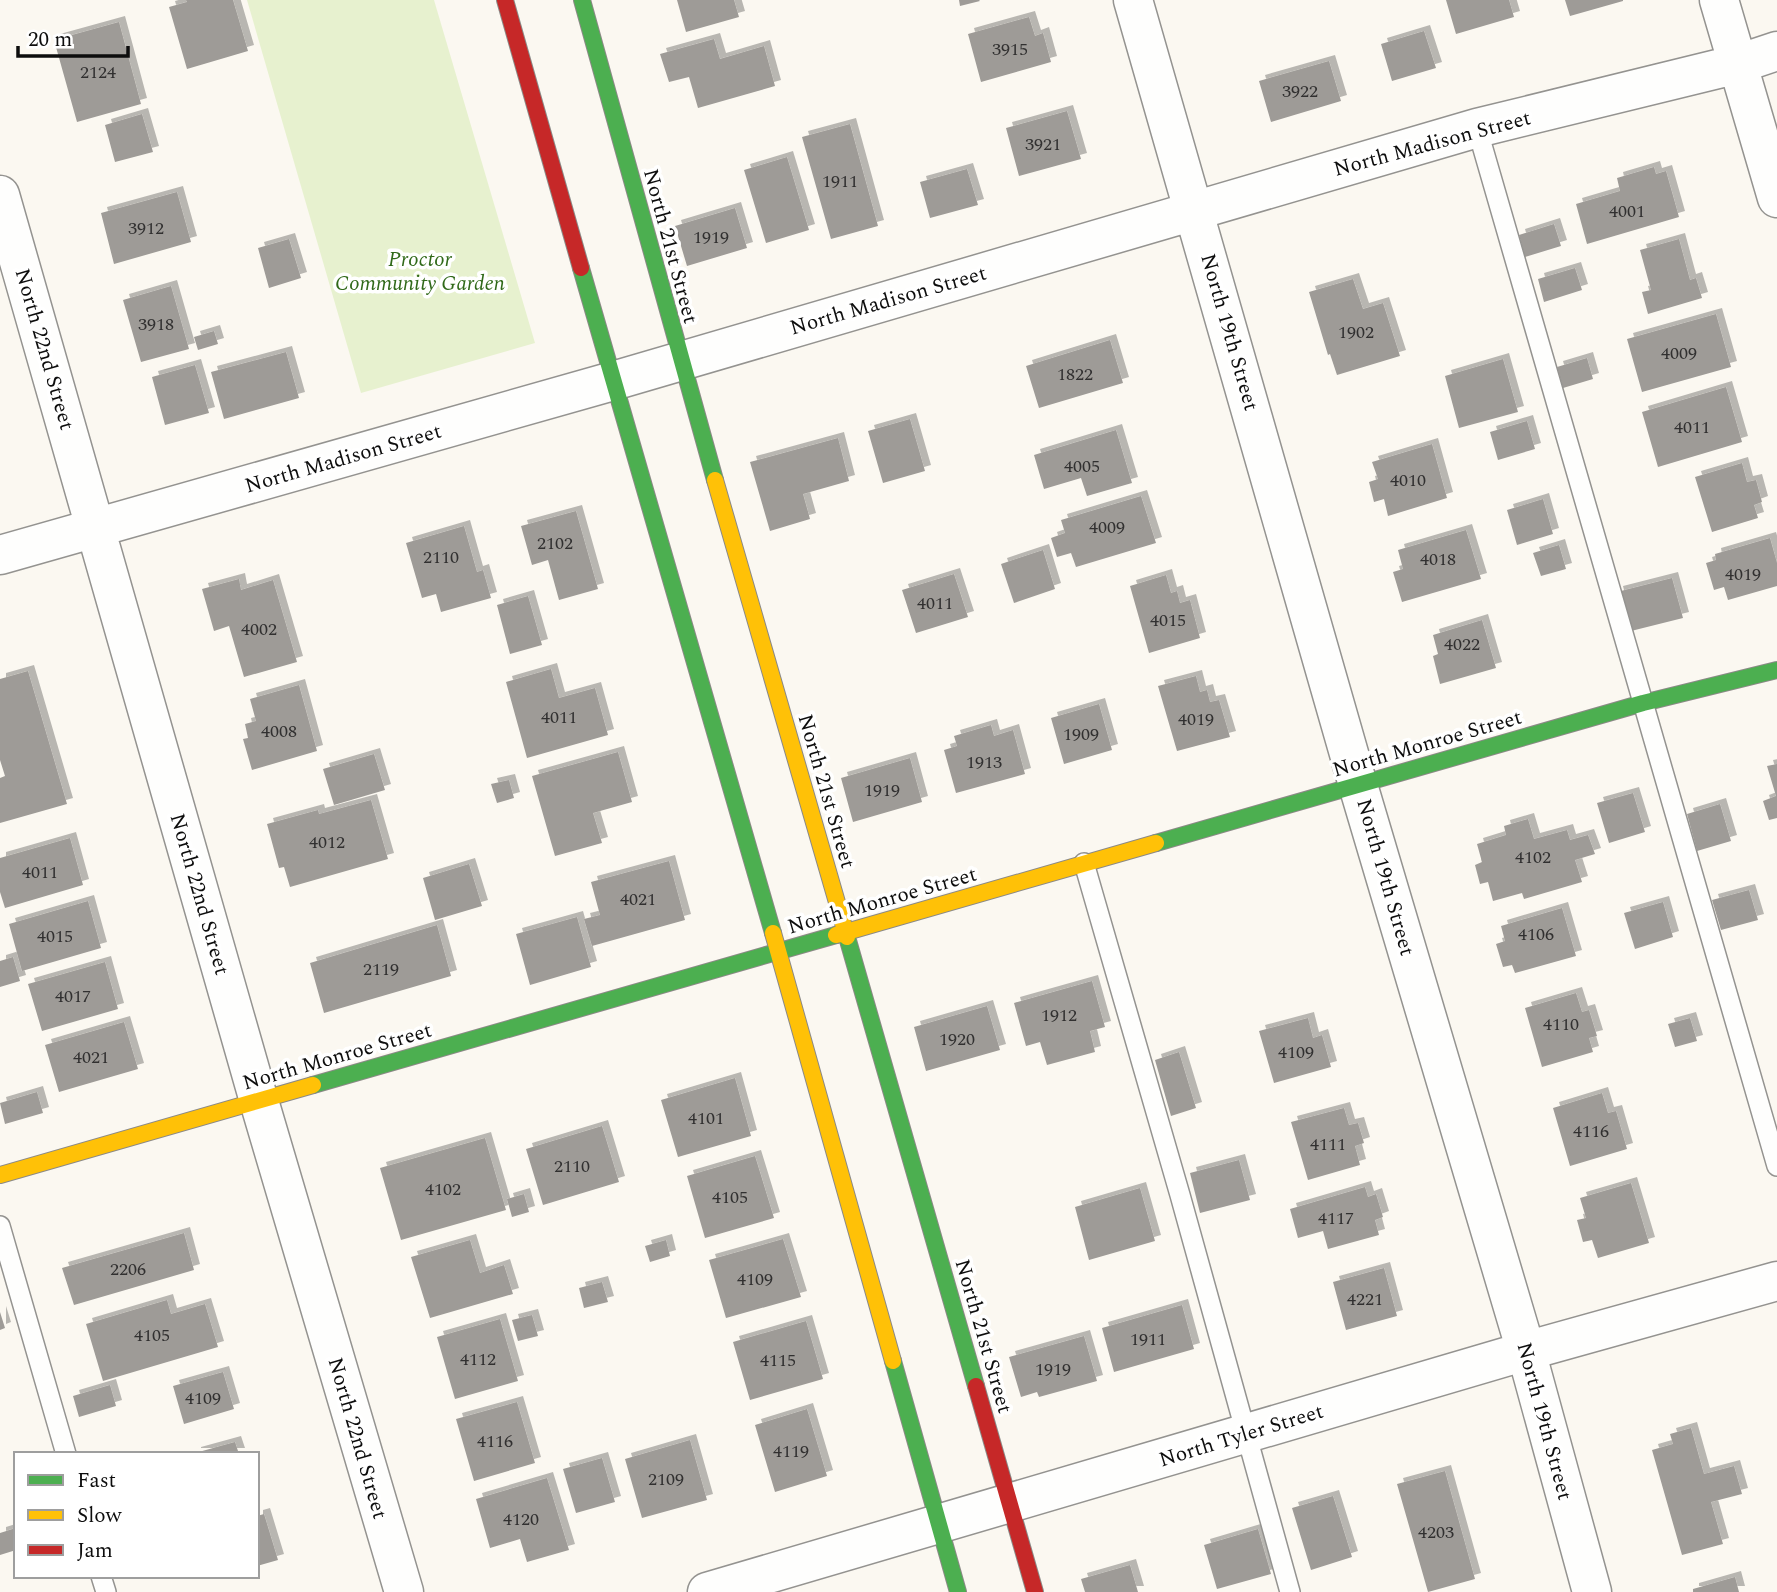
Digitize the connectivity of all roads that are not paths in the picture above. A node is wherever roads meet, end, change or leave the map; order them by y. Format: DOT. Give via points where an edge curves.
graph roads {
  1 [pos="505,0"];
  2 [pos="582,0"];
  3 [pos="1133,0"];
  4 [pos="1719,0"];
  5 [pos="1777,51"];
  6 [pos="1738,64"];
  7 [pos="1477,128"];
  8 [pos="0,195"];
  9 [pos="1777,198"];
  10 [pos="1195,210"];
  11 [pos="8,256"];
  12 [pos="681,361"];
  13 [pos="613,381"];
  14 [pos="96,527"];
  15 [pos="0,555"];
  16 [pos="1777,670"];
  17 [pos="1643,703"];
  18 [pos="1358,785"];
  19 [pos="1084,863"];
  20 [pos="846,932"];
  21 [pos="778,951"];
  22 [pos="259,1101"];
  23 [pos="1777,1166"];
  24 [pos="0,1175"];
  25 [pos="0,1226"];
  26 [pos="1777,1282"];
  27 [pos="1526,1351"];
  28 [pos="1244,1433"];
  29 [pos="65,1452"];
  30 [pos="1010,1504"];
  31 [pos="939,1525"];
  32 [pos="404,1592"];
  33 [pos="707,1592"];
  34 [pos="958,1592"];
  35 [pos="1035,1592"];
  36 [pos="1290,1592"];
  37 [pos="1592,1592"];
  1 -- 13 [label="main road"];
  2 -- 12 [label="main road, North 21st Street"];
  3 -- 10 [label="street, North 19th Street"];
  4 -- 6 [label="street"];
  5 -- 6 [label="street, North Madison Street"];
  6 -- 7 [label="street, North Madison Street"];
  6 -- 9 [label="street"];
  7 -- 10 [label="street, North Madison Street"];
  7 -- 17 [label="lane"];
  8 -- 11 [label="street, North 22nd Street"];
  10 -- 12 [label="street, North Madison Street"];
  10 -- 18 [label="street, North 19th Street"];
  11 -- 14 [label="street, North 22nd Street"];
  12 -- 13 [label="street, North Madison Street"];
  12 -- 20 [label="main road, North 21st Street"];
  13 -- 14 [label="street, North Madison Street"];
  13 -- 21 [label="main road"];
  14 -- 15 [label="street, North Madison Street"];
  14 -- 22 [label="street, North 22nd Street"];
  16 -- 17 [label="main road, North Monroe Street"];
  17 -- 18 [label="main road, North Monroe Street"];
  17 -- 23 [label="lane"];
  18 -- 19 [label="main road, North Monroe Street"];
  18 -- 27 [label="street, North 19th Street"];
  19 -- 20 [label="main road, North Monroe Street"];
  19 -- 28 [label="lane"];
  20 -- 21 [label="main road, North Monroe Street"];
  20 -- 30 [label="main road, North 21st Street"];
  21 -- 22 [label="main road, North Monroe Street"];
  21 -- 31 [label="main road"];
  22 -- 24 [label="main road, North Monroe Street"];
  22 -- 32 [label="street, North 22nd Street"];
  25 -- 29 [label="lane"];
  26 -- 27 [label="street, North Tyler Street"];
  27 -- 28 [label="street, North Tyler Street"];
  27 -- 37 [label="street, North 19th Street"];
  28 -- 30 [label="street, North Tyler Street"];
  28 -- 36 [label="lane"];
  30 -- 31 [label="street, North Tyler Street"];
  30 -- 35 [label="main road, North 21st Street"];
  31 -- 33 [label="street, North Tyler Street"];
  31 -- 34 [label="main road"];
}
